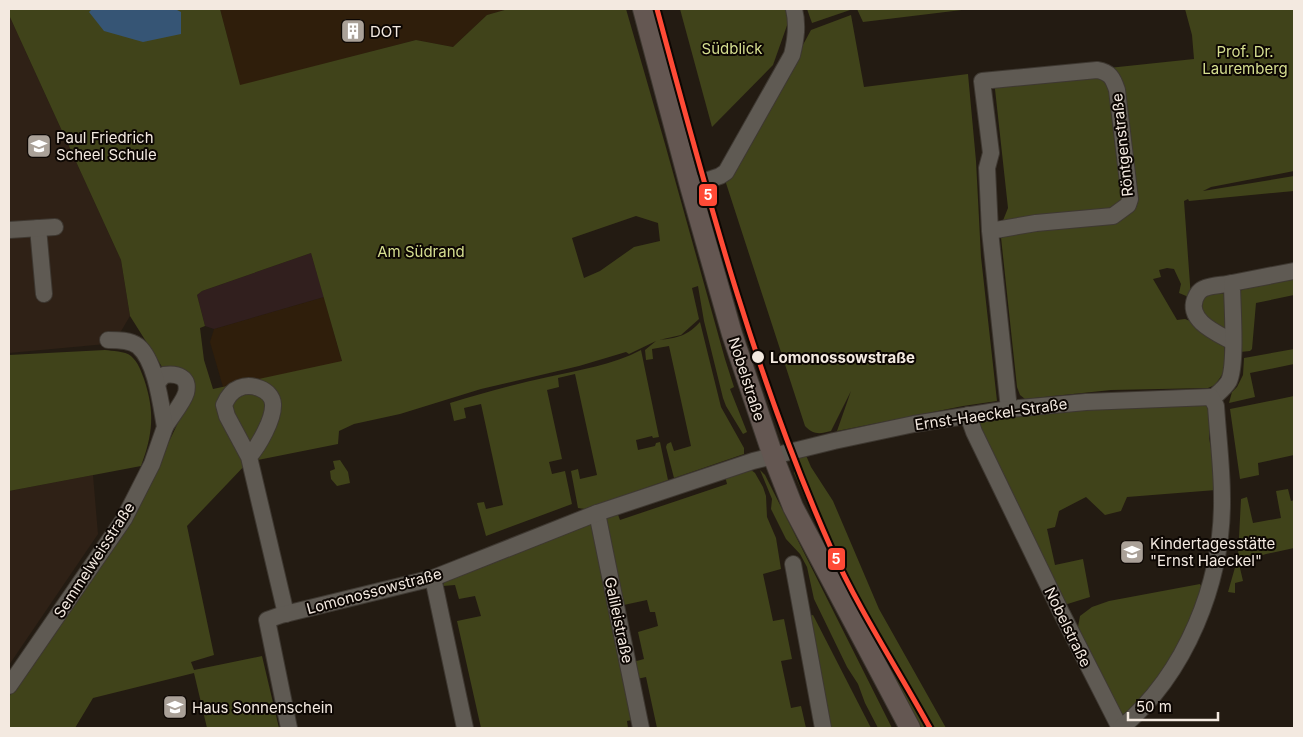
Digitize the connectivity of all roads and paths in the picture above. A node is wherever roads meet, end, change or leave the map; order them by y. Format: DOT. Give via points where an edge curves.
graph roads {
  1 [pos="643,9"];
  2 [pos="794,9"];
  3 [pos="690,186"];
  4 [pos="55,227"];
  5 [pos="38,228"];
  6 [pos="9,230"];
  7 [pos="990,231"];
  8 [pos="1294,271"];
  9 [pos="1232,283"];
  10 [pos="44,294"];
  11 [pos="108,340"];
  12 [pos="1233,342"];
  13 [pos="157,383"];
  14 [pos="1213,398"];
  15 [pos="1009,409"];
  16 [pos="968,415"];
  17 [pos="165,427"];
  18 [pos="773,456"];
  19 [pos="249,457"];
  20 [pos="597,512"];
  21 [pos="792,564"];
  22 [pos="433,578"];
  23 [pos="286,614"];
  24 [pos="9,686"];
  25 [pos="290,728"];
  26 [pos="465,728"];
  27 [pos="641,728"];
  28 [pos="823,728"];
  29 [pos="909,728"];
  30 [pos="1121,728"];
  1 -- 3 [label="main road, Nobelstraße"];
  2 -- 3 [label="street" via="797,35 792,56 726,172"];
  3 -- 18 [label="main road, Nobelstraße" via="732,334"];
  4 -- 5 [label="street"];
  5 -- 6 [label="street"];
  5 -- 10 [label="street"];
  7 -- 7 [label="street, Röntgenstraße" via="1113,216 1128,205 1130,199 1117,90 1111,74 1097,70 982,81 991,152 987,168"];
  7 -- 15 [label="street, Röntgenstraße"];
  8 -- 9 [label="street"];
  9 -- 12 [label="street"];
  9 -- 12 [label="street" via="1198,291 1194,313 1198,320"];
  11 -- 13 [label="street, Semmelweisstraße" via="121,340 138,346 146,356"];
  12 -- 14 [label="street" via="1229,380"];
  13 -- 17 [label="street, Semmelweisstraße"];
  13 -- 17 [label="street, Semmelweisstraße" via="164,375 174,373 186,386 186,394"];
  14 -- 15 [label="street, Ernst-Haeckel-Straße" via="1198,396"];
  14 -- 30 [label="street" via="1222,498 1221,532 1213,575 1190,638 1170,673 1158,692"];
  15 -- 16 [label="street, Ernst-Haeckel-Straße"];
  16 -- 18 [label="street, Ernst-Haeckel-Straße"];
  16 -- 30 [label="street, Nobelstraße" via="1041,571"];
  17 -- 24 [label="street, Semmelweisstraße" via="152,464 124,520"];
  18 -- 20 [label="street, Lomonossowstraße"];
  18 -- 29 [label="main road, Nobelstraße" via="793,507"];
  19 -- 23 [label="street, Lomonossowstraße"];
  20 -- 22 [label="street, Lomonossowstraße"];
  20 -- 27 [label="street, Galileistraße"];
  21 -- 28 [label="street"];
  22 -- 23 [label="street, Lomonossowstraße"];
  22 -- 26 [label="street"];
  23 -- 25 [label="street, Lomonossowstraße" via="267,620"];
}
